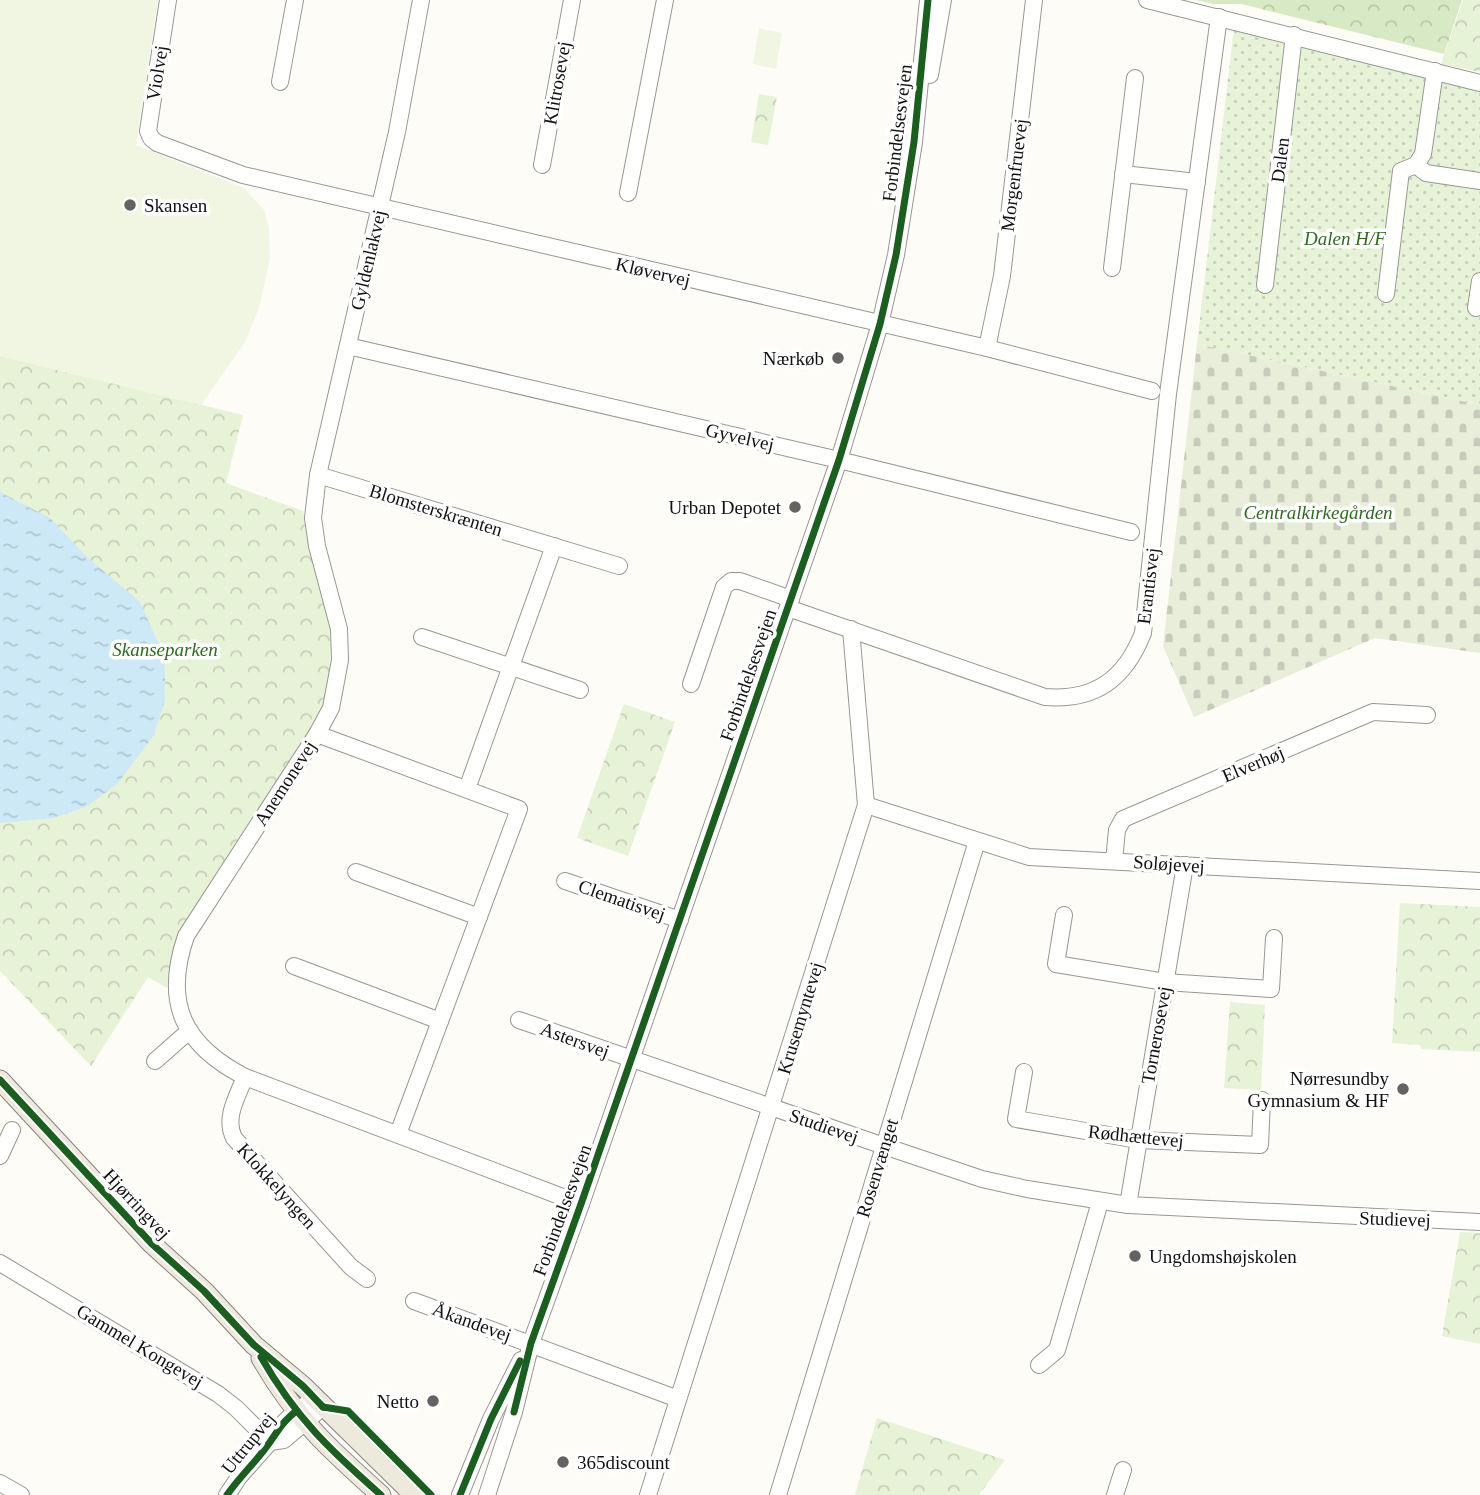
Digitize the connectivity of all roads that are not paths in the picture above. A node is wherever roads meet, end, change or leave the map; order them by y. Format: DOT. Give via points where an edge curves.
graph roads {
  1 [pos="168,0"];
  2 [pos="295,0"];
  3 [pos="421,0"];
  4 [pos="572,0"];
  5 [pos="665,0"];
  6 [pos="928,0"];
  7 [pos="943,0"];
  8 [pos="1034,0"];
  9 [pos="1147,0"];
  10 [pos="1219,17"];
  11 [pos="1294,35"];
  12 [pos="1435,71"];
  13 [pos="1135,78"];
  14 [pos="281,82"];
  15 [pos="1480,83"];
  16 [pos="914,142"];
  17 [pos="157,143"];
  18 [pos="542,165"];
  19 [pos="1416,165"];
  20 [pos="1123,174"];
  21 [pos="1480,181"];
  22 [pos="1197,183"];
  23 [pos="628,193"];
  24 [pos="381,208"];
  25 [pos="1112,268"];
  26 [pos="1480,281"];
  27 [pos="1265,285"];
  28 [pos="1386,294"];
  29 [pos="1476,308"];
  30 [pos="880,324"];
  31 [pos="348,346"];
  32 [pos="987,348"];
  33 [pos="1152,391"];
  34 [pos="839,460"];
  35 [pos="318,475"];
  36 [pos="313,518"];
  37 [pos="1131,532"];
  38 [pos="554,546"];
  39 [pos="619,566"];
  40 [pos="789,603"];
  41 [pos="851,629"];
  42 [pos="422,637"];
  43 [pos="511,668"];
  44 [pos="691,684"];
  45 [pos="580,690"];
  46 [pos="1427,715"];
  47 [pos="317,734"];
  48 [pos="467,789"];
  49 [pos="866,805"];
  50 [pos="977,841"];
  51 [pos="1114,861"];
  52 [pos="1185,865"];
  53 [pos="356,872"];
  54 [pos="565,881"];
  55 [pos="1480,881"];
  56 [pos="1064,915"];
  57 [pos="479,918"];
  58 [pos="680,920"];
  59 [pos="1274,937"];
  60 [pos="294,966"];
  61 [pos="1165,982"];
  62 [pos="519,1020"];
  63 [pos="440,1021"];
  64 [pos="189,1031"];
  65 [pos="631,1060"];
  66 [pos="155,1061"];
  67 [pos="1024,1072"];
  68 [pos="245,1077"];
  69 [pos="0,1080"];
  70 [pos="1262,1100"];
  71 [pos="771,1108"];
  72 [pos="12,1130"];
  73 [pos="398,1134"];
  74 [pos="1138,1140"];
  75 [pos="884,1146"];
  76 [pos="0,1156"];
  77 [pos="1100,1202"];
  78 [pos="581,1204"];
  79 [pos="1128,1205"];
  80 [pos="1480,1222"];
  81 [pos="0,1263"];
  82 [pos="367,1279"];
  83 [pos="414,1301"];
  84 [pos="530,1343"];
  85 [pos="254,1345"];
  86 [pos="1039,1365"];
  87 [pos="678,1399"];
  88 [pos="319,1403"];
  89 [pos="514,1412"];
  90 [pos="494,1413"];
  91 [pos="300,1417"];
  92 [pos="271,1442"];
  93 [pos="1123,1470"];
  94 [pos="0,1483"];
  95 [pos="21,1495"];
  96 [pos="227,1495"];
  97 [pos="381,1495"];
  98 [pos="414,1495"];
  99 [pos="460,1495"];
  100 [pos="472,1495"];
  101 [pos="487,1495"];
  102 [pos="648,1495"];
  103 [pos="778,1495"];
  104 [pos="1115,1495"];
  1 -- 17 [label="street, Violvej" via="148,131"];
  2 -- 14 [label="street"];
  3 -- 24 [label="street, Gyldenlakvej"];
  4 -- 18 [label="street, Klitrosevej"];
  5 -- 23 [label="street"];
  6 -- 16 [label="street, Forbindelsesvejen"];
  7 -- 16 [label="street, Forbindelsesvejen"];
  8 -- 32 [label="street, Morgenfruevej" via="1002,276"];
  9 -- 10 [label="street"];
  10 -- 11 [label="street"];
  10 -- 22 [label="street, Erantisvej"];
  11 -- 12 [label="street"];
  11 -- 27 [label="street, Dalen"];
  12 -- 15 [label="street"];
  12 -- 19 [label="street" via="1423,154"];
  13 -- 20 [label="street"];
  16 -- 30 [label="street, Forbindelsesvejen"];
  17 -- 24 [label="street, Kløvervej" via="243,175"];
  19 -- 21 [label="street" via="1426,173"];
  19 -- 28 [label="street" via="1401,171"];
  20 -- 22 [label="street"];
  20 -- 25 [label="street"];
  22 -- 41 [label="street, Erantisvej" via="1168,394 1143,633 1128,661 1101,688 1066,699 1045,697"];
  24 -- 30 [label="street, Kløvervej"];
  24 -- 31 [label="street, Gyldenlakvej"];
  26 -- 29 [label="street"];
  30 -- 32 [label="street, Kløvervej"];
  30 -- 34 [label="street, Forbindelsesvejen"];
  31 -- 34 [label="street, Gyvelvej"];
  31 -- 35 [label="street, Gyldenlakvej"];
  32 -- 33 [label="street, Kløvervej"];
  34 -- 37 [label="street, Gyvelvej"];
  34 -- 40 [label="street, Forbindelsesvejen"];
  35 -- 36 [label="street, Gyldenlakvej"];
  35 -- 38 [label="street, Blomsterskrænten"];
  36 -- 47 [label="street, Anemonevej" via="339,629 340,660 331,708"];
  38 -- 39 [label="street, Blomsterskrænten"];
  38 -- 43 [label="street"];
  40 -- 41 [label="street, Erantisvej"];
  40 -- 44 [label="street, Erantisvej" via="740,581 724,587"];
  40 -- 58 [label="street, Forbindelsesvejen"];
  41 -- 49 [label="street, Krusemyntevej"];
  42 -- 43 [label="street"];
  43 -- 45 [label="street"];
  43 -- 48 [label="street"];
  46 -- 51 [label="street, Elverhøj" via="1373,712 1123,820 1117,830"];
  47 -- 48 [label="street"];
  47 -- 64 [label="street, Anemonevej" via="186,936 177,961 176,983 179,1010"];
  48 -- 57 [label="street" via="519,809"];
  49 -- 50 [label="street, Soløjevej"];
  49 -- 71 [label="street, Krusemyntevej"];
  50 -- 51 [label="street, Soløjevej" via="1029,857"];
  50 -- 75 [label="street, Rosenvænget"];
  51 -- 52 [label="street, Soløjevej"];
  52 -- 55 [label="street, Soløjevej"];
  52 -- 61 [label="street, Tornerosevej"];
  53 -- 57 [label="street"];
  54 -- 58 [label="street, Clematisvej"];
  56 -- 61 [label="street" via="1056,964"];
  57 -- 63 [label="street"];
  58 -- 65 [label="street, Forbindelsesvejen"];
  59 -- 61 [label="street" via="1271,989"];
  60 -- 63 [label="street"];
  61 -- 74 [label="street, Tornerosevej"];
  62 -- 65 [label="street, Astersvej"];
  63 -- 73 [label="street"];
  64 -- 66 [label="street"];
  64 -- 68 [label="street, Anemonevej" via="224,1067"];
  65 -- 71 [label="street, Studievej"];
  65 -- 78 [label="street, Forbindelsesvejen"];
  67 -- 74 [label="street, Rødhættevej" via="1016,1119"];
  68 -- 73 [label="street, Anemonevej"];
  68 -- 82 [label="street, Klokkelyngen" via="230,1116 234,1138"];
  69 -- 85 [label="main road, Hjørringvej" via="152,1244"];
  70 -- 74 [label="street, Rødhættevej" via="1260,1145"];
  71 -- 75 [label="street, Studievej"];
  71 -- 87 [label="street, Krusemyntevej"];
  72 -- 76 [label="street"];
  73 -- 78 [label="street, Anemonevej"];
  74 -- 79 [label="street, Tornerosevej"];
  75 -- 77 [label="street, Studievej" via="982,1179"];
  75 -- 103 [label="street, Rosenvænget"];
  77 -- 79 [label="street, Studievej"];
  77 -- 86 [label="street" via="1056,1350"];
  78 -- 84 [label="street, Forbindelsesvejen"];
  79 -- 80 [label="street, Studievej"];
  81 -- 92 [label="street, Gammel Kongevej" via="218,1394"];
  83 -- 84 [label="street, Åkandevej"];
  84 -- 87 [label="street"];
  84 -- 89 [label="street, Forbindelsesvejen"];
  84 -- 90 [label="street, Forbindelsesvejen"];
  85 -- 88 [label="main road, Hjørringvej"];
  85 -- 91 [label="main road, Hjørringvej"];
  87 -- 102 [label="street, Krusemyntevej"];
  88 -- 91 [label="street, Uttrupvej"];
  88 -- 98 [label="main road, Hjørringvej"];
  89 -- 90 [label="street"];
  89 -- 101 [label="street, Forbindelsesvejen"];
  90 -- 99 [label="street, Forbindelsesvejen"];
  90 -- 100 [label="street"];
  91 -- 92 [label="street, Uttrupvej" via="276,1430"];
  91 -- 97 [label="main road, Hjørringvej"];
  92 -- 96 [label="street, Uttrupvej"];
  93 -- 104 [label="street"];
  94 -- 95 [label="street"];
}
